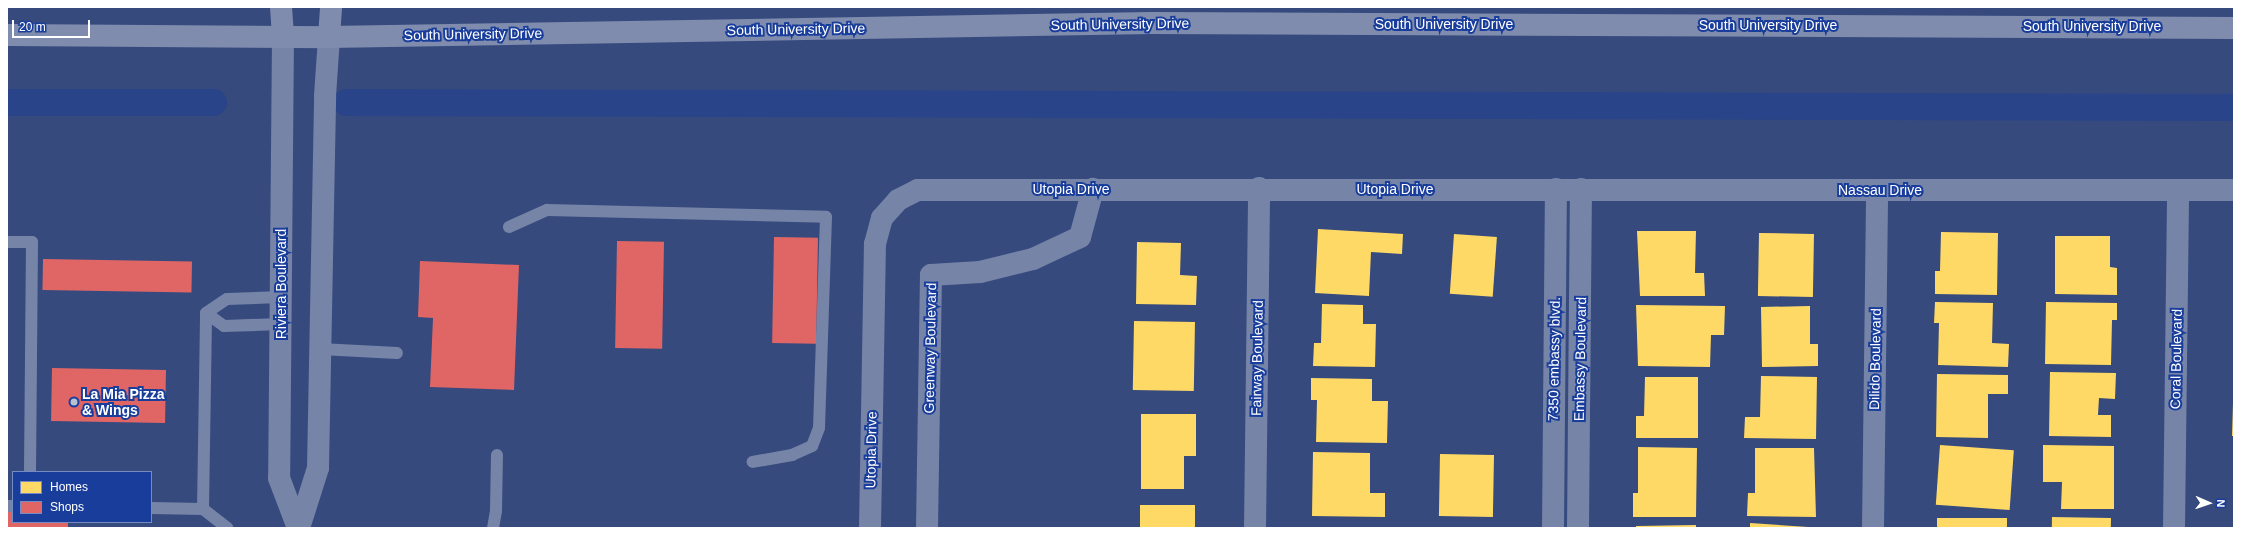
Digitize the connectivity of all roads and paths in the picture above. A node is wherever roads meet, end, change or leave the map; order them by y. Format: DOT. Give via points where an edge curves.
graph roads {
  1 [pos="281,7"];
  2 [pos="331,7"];
  3 [pos="2234,28"];
  4 [pos="7,35"];
  5 [pos="283,37"];
  6 [pos="329,37"];
  7 [pos="1259,188"];
  8 [pos="1093,189"];
  9 [pos="1556,189"];
  10 [pos="1581,189"];
  11 [pos="2178,190"];
  12 [pos="2234,190"];
  13 [pos="1877,191"];
  14 [pos="509,227"];
  15 [pos="7,242"];
  16 [pos="281,297"];
  17 [pos="206,313"];
  18 [pos="281,324"];
  19 [pos="320,349"];
  20 [pos="397,352"];
  21 [pos="497,455"];
  22 [pos="753,462"];
  23 [pos="30,471"];
  24 [pos="152,508"];
  25 [pos="203,509"];
  26 [pos="227,528"];
  27 [pos="299,528"];
  28 [pos="493,528"];
  29 [pos="870,528"];
  30 [pos="927,528"];
  31 [pos="1255,528"];
  32 [pos="1553,528"];
  33 [pos="1578,528"];
  34 [pos="1873,528"];
  35 [pos="2174,528"];
  1 -- 5 [label="main road"];
  2 -- 6 [label="main road"];
  3 -- 6 [label="main road, South University Drive" via="1152,23"];
  4 -- 5 [label="main road, South University Drive"];
  5 -- 6 [label="main road, South University Drive"];
  5 -- 16 [label="street, Riviera Boulevard"];
  6 -- 19 [label="street, Riviera Boulevard" via="325,96"];
  7 -- 8 [label="street, Utopia Drive"];
  7 -- 9 [label="street, Utopia Drive"];
  7 -- 31 [label="street, Fairway Boulevard"];
  8 -- 29 [label="street, Utopia Drive" via="918,190 898,200 882,218 875,244"];
  8 -- 30 [label="street, Greenway Boulevard" via="1080,237 1033,259 980,272 931,275"];
  9 -- 10 [label="street, Utopia Drive"];
  9 -- 32 [label="street, 7350 embassy blvd."];
  10 -- 13 [label="street, Nassau Drive"];
  10 -- 33 [label="street, Embassy Boulevard"];
  11 -- 12 [label="street"];
  11 -- 13 [label="street, Nassau Drive"];
  11 -- 35 [label="street, Coral Boulevard"];
  13 -- 34 [label="street, Dilido Boulevard"];
  14 -- 22 [label="lane" via="547,210 826,217 820,428 812,446 792,455"];
  15 -- 23 [label="lane" via="32,242"];
  16 -- 17 [label="lane" via="227,299"];
  16 -- 18 [label="street, Riviera Boulevard"];
  17 -- 18 [label="lane" via="224,326"];
  17 -- 25 [label="lane"];
  18 -- 27 [label="street, Riviera Boulevard" via="279,478"];
  19 -- 20 [label="lane"];
  19 -- 27 [label="street, Riviera Boulevard" via="318,468"];
  21 -- 28 [label="lane" via="496,511"];
  24 -- 25 [label="lane"];
  25 -- 26 [label="lane"];
}
